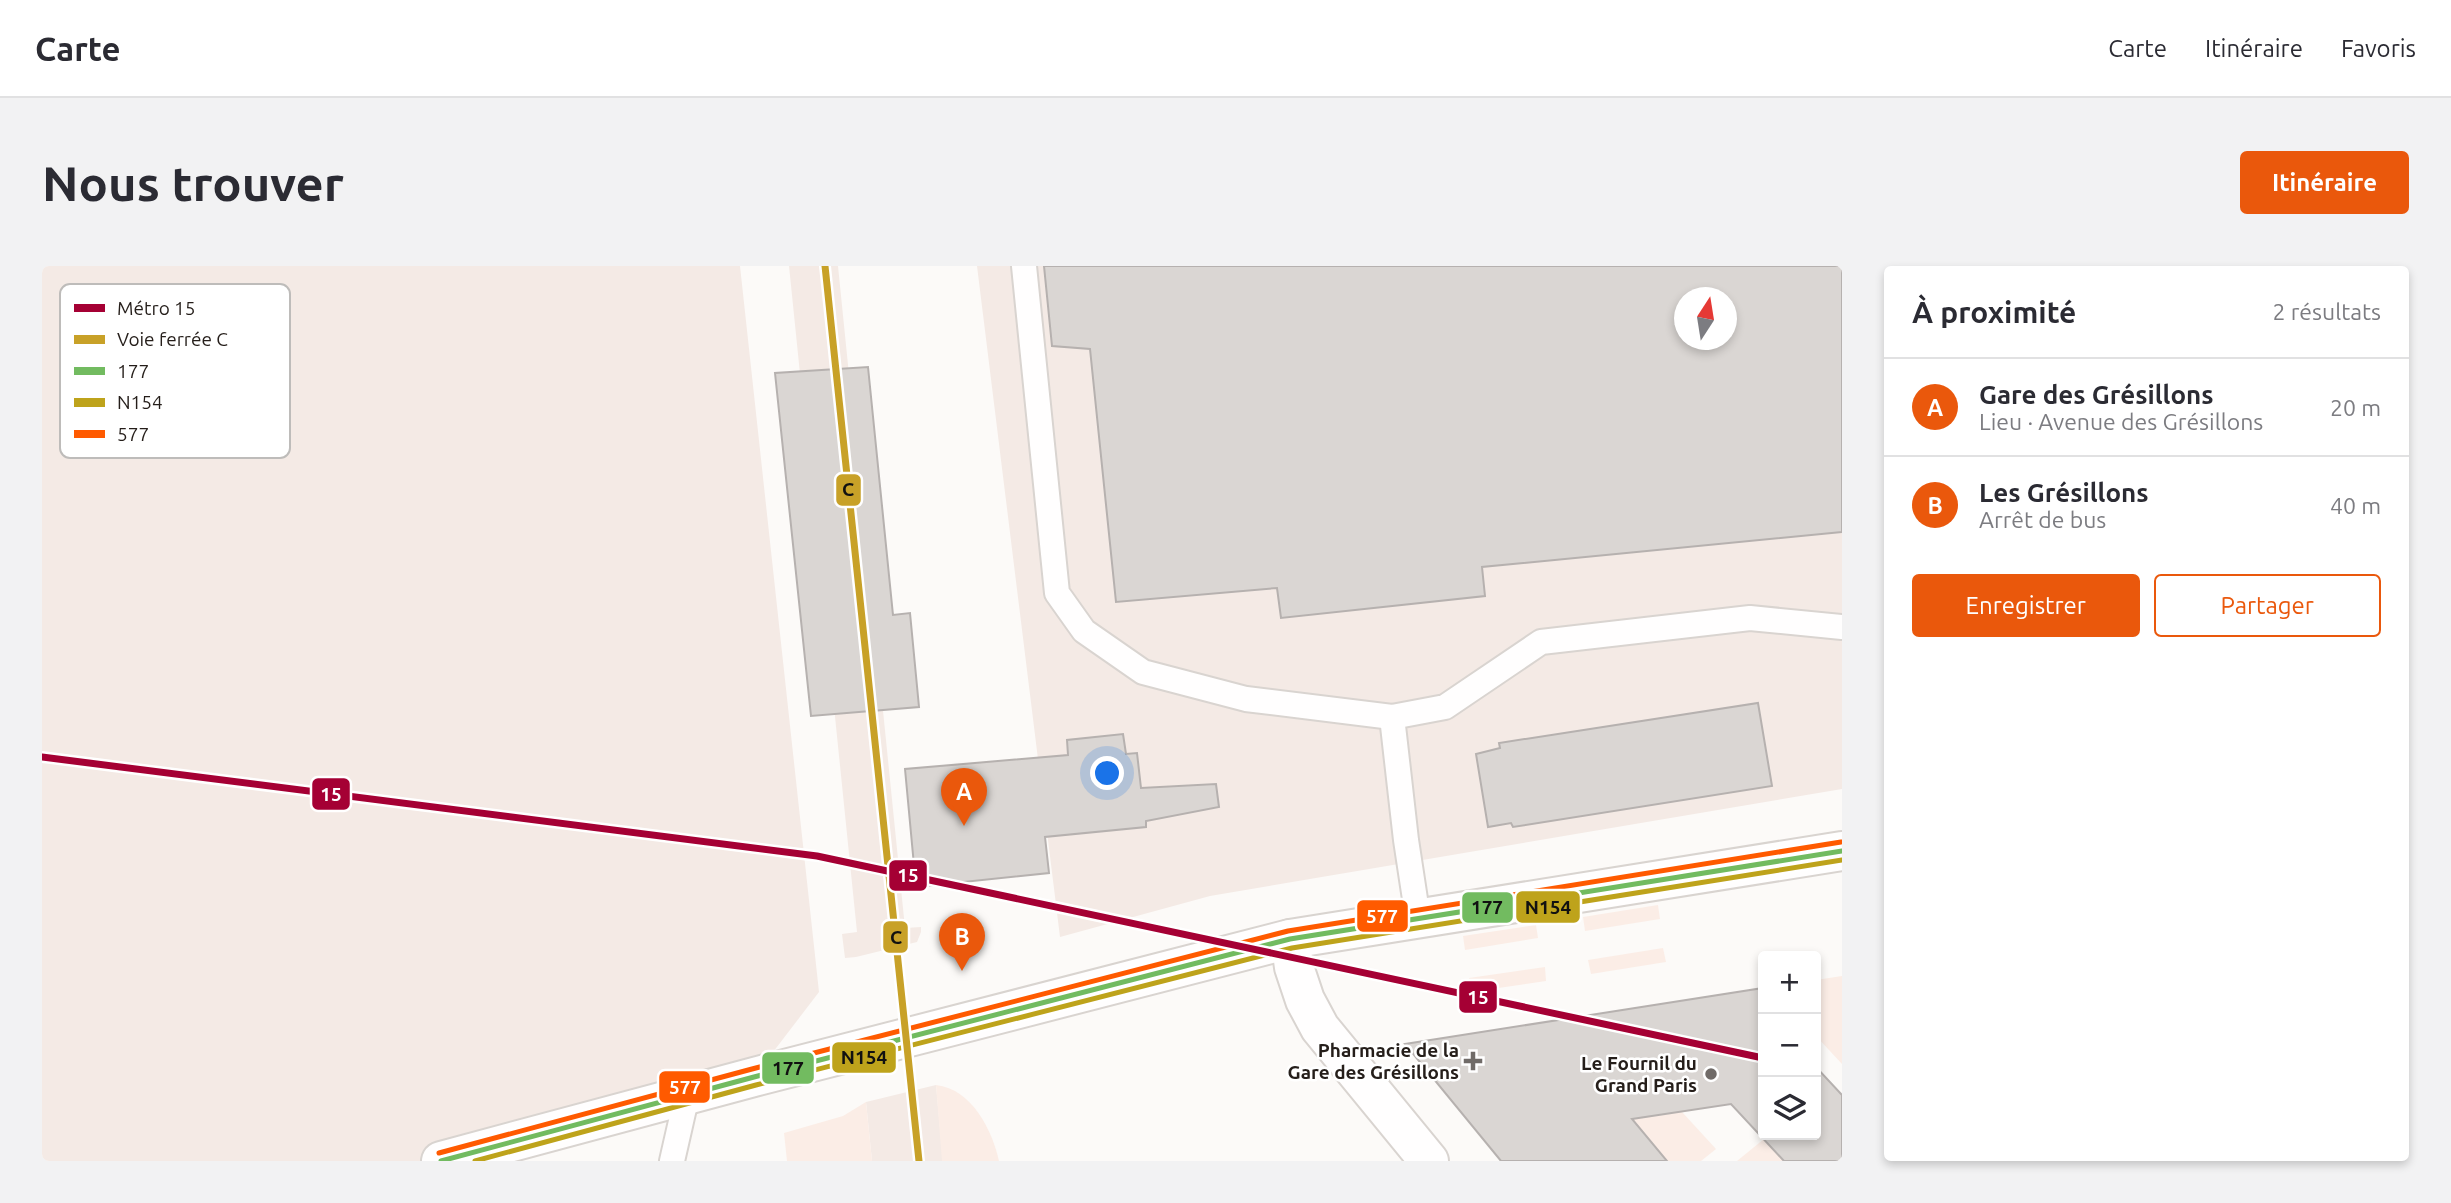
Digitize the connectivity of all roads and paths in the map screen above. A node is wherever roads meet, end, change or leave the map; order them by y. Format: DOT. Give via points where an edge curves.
graph roads {
  1 [pos="1024,266"];
  2 [pos="1842,627"];
  3 [pos="1392,717"];
  4 [pos="1842,851"];
  5 [pos="1418,919"];
  6 [pos="1290,939"];
  7 [pos="687,1095"];
  8 [pos="441,1161"];
  9 [pos="671,1161"];
  10 [pos="1429,1161"];
  1 -- 3 [label="lane" via="1057,593 1084,631 1143,672 1246,699"];
  2 -- 3 [label="lane" via="1750,618 1541,642 1445,707"];
  3 -- 5 [label="lane"];
  4 -- 5 [label="main road"];
  5 -- 6 [label="main road"];
  6 -- 7 [label="main road"];
  6 -- 10 [label="main road" via="1305,1000 1320,1028"];
  7 -- 8 [label="main road"];
  7 -- 9 [label="lane"];
}
